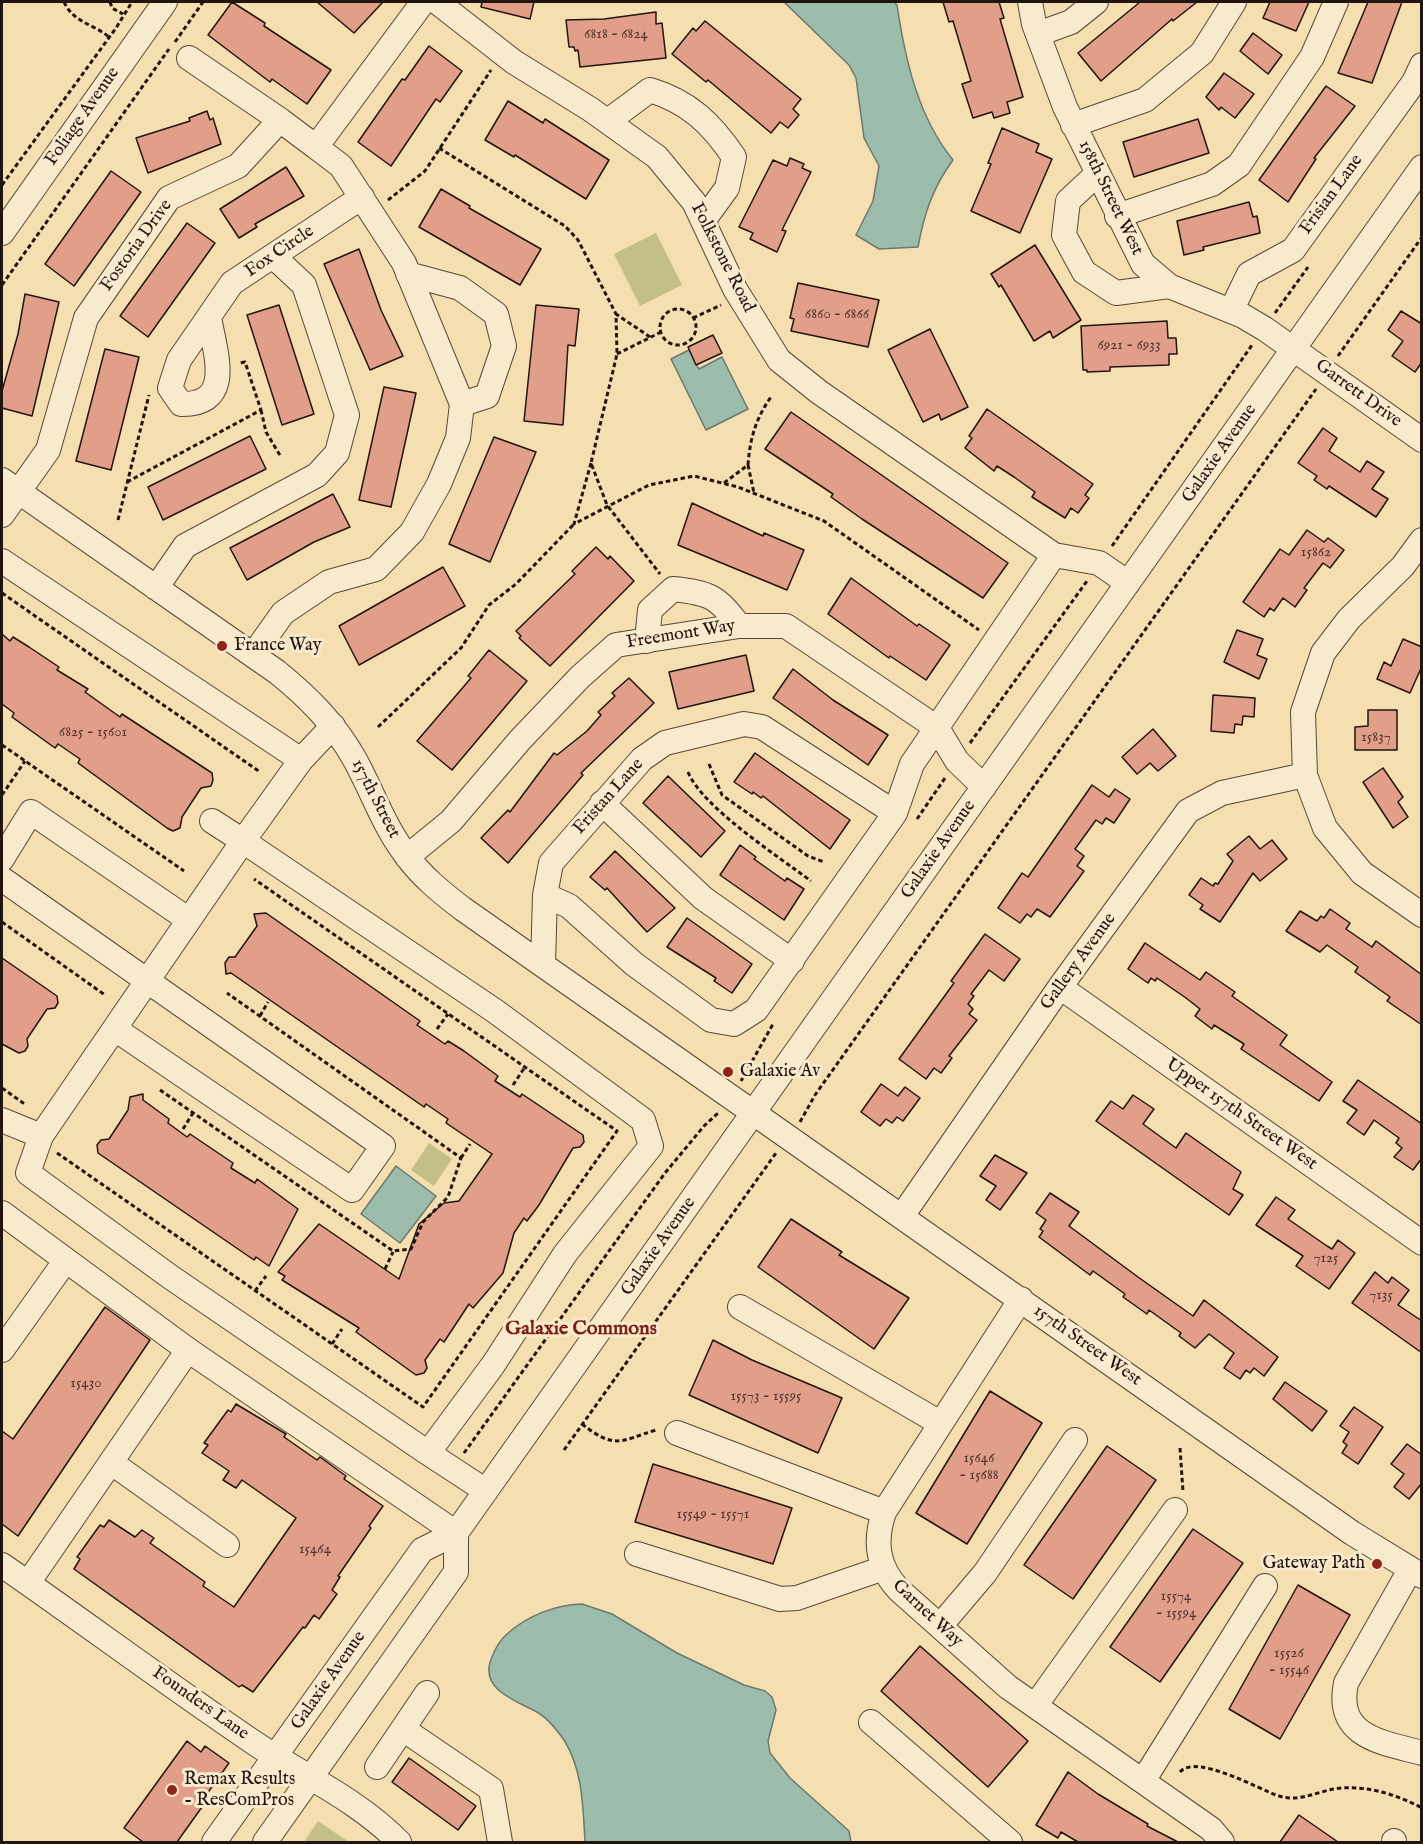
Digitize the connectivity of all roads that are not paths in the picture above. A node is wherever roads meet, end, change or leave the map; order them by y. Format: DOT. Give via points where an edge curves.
graph roads {
  1 [pos="165,2"];
  2 [pos="423,2"];
  3 [pos="437,2"];
  4 [pos="1030,2"];
  5 [pos="1096,2"];
  6 [pos="1234,2"];
  7 [pos="1336,2"];
  8 [pos="1038,34"];
  9 [pos="189,58"];
  10 [pos="1422,65"];
  11 [pos="279,120"];
  12 [pos="608,122"];
  13 [pos="1073,125"];
  14 [pos="316,147"];
  15 [pos="1422,167"];
  16 [pos="1097,174"];
  17 [pos="368,205"];
  18 [pos="1117,216"];
  19 [pos="703,220"];
  20 [pos="2,233"];
  21 [pos="273,256"];
  22 [pos="408,274"];
  23 [pos="1169,286"];
  24 [pos="1231,311"];
  25 [pos="209,317"];
  26 [pos="1295,348"];
  27 [pos="462,404"];
  28 [pos="1422,440"];
  29 [pos="10,486"];
  30 [pos="2,515"];
  31 [pos="1422,540"];
  32 [pos="1054,555"];
  33 [pos="2,561"];
  34 [pos="1128,583"];
  35 [pos="156,588"];
  36 [pos="739,626"];
  37 [pos="647,640"];
  38 [pos="253,655"];
  39 [pos="333,726"];
  40 [pos="937,728"];
  41 [pos="301,760"];
  42 [pos="1305,775"];
  43 [pos="984,787"];
  44 [pos="602,803"];
  45 [pos="905,817"];
  46 [pos="212,821"];
  47 [pos="243,842"];
  48 [pos="406,857"];
  49 [pos="2,859"];
  50 [pos="2,879"];
  51 [pos="545,895"];
  52 [pos="1422,915"];
  53 [pos="189,920"];
  54 [pos="792,961"];
  55 [pos="543,965"];
  56 [pos="147,982"];
  57 [pos="1060,987"];
  58 [pos="115,1029"];
  59 [pos="754,1112"];
  60 [pos="2,1120"];
  61 [pos="41,1136"];
  62 [pos="2,1213"];
  63 [pos="902,1215"];
  64 [pos="1422,1243"];
  65 [pos="66,1260"];
  66 [pos="1021,1299"];
  67 [pos="740,1307"];
  68 [pos="2,1350"];
  69 [pos="188,1350"];
  70 [pos="940,1423"];
  71 [pos="677,1434"];
  72 [pos="1076,1440"];
  73 [pos="428,1453"];
  74 [pos="112,1463"];
  75 [pos="486,1491"];
  76 [pos="1175,1510"];
  77 [pos="884,1512"];
  78 [pos="456,1533"];
  79 [pos="227,1545"];
  80 [pos="638,1554"];
  81 [pos="2,1565"];
  82 [pos="884,1568"];
  83 [pos="1416,1573"];
  84 [pos="28,1583"];
  85 [pos="1265,1586"];
  86 [pos="940,1626"];
  87 [pos="427,1693"];
  88 [pos="1035,1706"];
  89 [pos="871,1722"];
  90 [pos="403,1730"];
  91 [pos="1422,1753"];
  92 [pos="276,1756"];
  93 [pos="377,1767"];
  94 [pos="310,1777"];
  95 [pos="1143,1781"];
  96 [pos="214,1842"];
  97 [pos="265,1842"];
  98 [pos="399,1842"];
  99 [pos="501,1842"];
  100 [pos="1010,1842"];
  101 [pos="1222,1842"];
  1 -- 20 [label="street, Foliage Avenue"];
  2 -- 14 [label="street"];
  3 -- 12 [label="street, Folkstone Road" via="514,62"];
  4 -- 8 [label="street, 158th Street West"];
  5 -- 8 [label="street" via="1071,22"];
  6 -- 13 [label="street" via="1202,53 1145,100"];
  7 -- 18 [label="street" via="1312,57 1239,165 1212,184"];
  8 -- 13 [label="street, 158th Street West"];
  9 -- 11 [label="street"];
  10 -- 24 [label="street, Frisian Lane" via="1414,82 1293,250 1249,274"];
  11 -- 14 [label="street"];
  11 -- 29 [label="street, Fostoria Drive" via="238,166 169,198 162,207 86,318 48,450"];
  12 -- 19 [label="street, Folkstone Road" via="657,157 694,202"];
  12 -- 19 [label="street" via="650,90 674,98 714,128 734,157 727,188"];
  13 -- 16 [label="street, 158th Street West"];
  14 -- 17 [label="street" via="341,166"];
  15 -- 26 [label="street, Galaxie Avenue"];
  16 -- 18 [label="street, 158th Street West"];
  16 -- 23 [label="street" via="1068,201 1064,235 1084,272 1116,293"];
  17 -- 21 [label="street, Fox Circle"];
  17 -- 22 [label="street"];
  18 -- 23 [label="street, 158th Street West" via="1143,264"];
  19 -- 32 [label="street, Folkstone Road" via="735,289 779,360"];
  21 -- 25 [label="street, Fox Circle" via="232,283"];
  21 -- 35 [label="street" via="304,285 347,415 337,453 317,475 185,546"];
  22 -- 27 [label="street"];
  22 -- 27 [label="street" via="460,288 496,314 504,346 487,396"];
  23 -- 24 [label="street, 158th Street West"];
  24 -- 26 [label="street, 158th Street West"];
  26 -- 28 [label="street, Garrett Drive"];
  26 -- 34 [label="street, Galaxie Avenue"];
  27 -- 38 [label="street" via="458,438 439,484 412,532 376,569 329,582 283,613"];
  29 -- 30 [label="street, Fostoria Drive"];
  29 -- 35 [label="street, 157th Street"];
  31 -- 42 [label="street" via="1323,653 1303,712"];
  32 -- 34 [label="street, Folkstone Road" via="1099,564"];
  32 -- 40 [label="street"];
  33 -- 41 [label="street"];
  34 -- 43 [label="street, Galaxie Avenue"];
  35 -- 38 [label="street, 157th Street"];
  36 -- 37 [label="street, Freemont Way"];
  36 -- 37 [label="street" via="723,603 698,592 673,589 650,610"];
  36 -- 40 [label="street, Freemont Way" via="786,626"];
  37 -- 48 [label="street, Freemont Way" via="616,645 580,677 451,821"];
  38 -- 39 [label="street, 157th Street" via="306,696"];
  39 -- 41 [label="street"];
  39 -- 48 [label="street, 157th Street"];
  40 -- 43 [label="street, Freemont Way" via="957,761"];
  40 -- 45 [label="street" via="912,764"];
  41 -- 47 [label="street"];
  42 -- 52 [label="street" via="1324,828 1354,864"];
  42 -- 57 [label="street, Gallery Avenue" via="1222,793 1188,811"];
  43 -- 59 [label="street, Galaxie Avenue"];
  44 -- 45 [label="street, Fristan Lane" via="642,759 665,744 744,724 762,727"];
  44 -- 51 [label="street, Fristan Lane" via="550,863"];
  44 -- 54 [label="street" via="704,898"];
  45 -- 54 [label="street"];
  46 -- 47 [label="street"];
  47 -- 53 [label="street"];
  47 -- 73 [label="street" via="495,1011 643,1120 651,1146 565,1254 493,1365"];
  48 -- 55 [label="street, 157th Street" via="463,909"];
  49 -- 53 [label="street" via="31,812"];
  50 -- 56 [label="street"];
  51 -- 54 [label="street" via="569,906 634,964 711,1020 734,1024 756,1010"];
  51 -- 55 [label="street, Fristan Lane"];
  53 -- 56 [label="street"];
  55 -- 59 [label="street, 157th Street"];
  56 -- 58 [label="street"];
  56 -- 58 [label="street" via="383,1146 352,1190"];
  57 -- 63 [label="street, Gallery Avenue"];
  57 -- 64 [label="street, Upper 157th Street West"];
  58 -- 61 [label="street"];
  59 -- 63 [label="street, 157th Street West"];
  59 -- 75 [label="street, Galaxie Avenue"];
  60 -- 61 [label="street"];
  61 -- 73 [label="street" via="28,1173"];
  62 -- 65 [label="street"];
  63 -- 66 [label="street, 157th Street West"];
  65 -- 68 [label="street"];
  65 -- 69 [label="street"];
  66 -- 70 [label="street, Garnet Way"];
  66 -- 83 [label="street, 157th Street West" via="1352,1533"];
  67 -- 70 [label="street"];
  69 -- 74 [label="street"];
  69 -- 78 [label="street"];
  70 -- 77 [label="street, Garnet Way"];
  71 -- 77 [label="street"];
  72 -- 86 [label="street" via="985,1573"];
  73 -- 75 [label="street"];
  74 -- 79 [label="street"];
  74 -- 84 [label="street"];
  75 -- 78 [label="street, Galaxie Avenue"];
  76 -- 88 [label="street"];
  77 -- 82 [label="street, Garnet Way" via="876,1545"];
  78 -- 92 [label="street, Galaxie Avenue" via="422,1550"];
  78 -- 94 [label="street" via="456,1572"];
  80 -- 82 [label="street" via="780,1599 797,1598"];
  81 -- 84 [label="street, Founders Lane"];
  82 -- 86 [label="street, Garnet Way" via="899,1590"];
  83 -- 91 [label="street" via="1346,1683 1343,1695 1345,1711 1354,1728 1370,1739"];
  84 -- 92 [label="street, Founders Lane"];
  85 -- 95 [label="street"];
  86 -- 88 [label="street, Garnet Way"];
  87 -- 90 [label="street"];
  88 -- 95 [label="street, Garnet Way"];
  89 -- 100 [label="street"];
  90 -- 93 [label="street"];
  90 -- 99 [label="street" via="491,1789"];
  92 -- 94 [label="street, Founders Lane"];
  92 -- 96 [label="street, Galaxie Avenue"];
  94 -- 97 [label="street"];
  94 -- 98 [label="street, Founders Lane" via="378,1821"];
  95 -- 101 [label="street, Garnet Way" via="1211,1829"];
}
